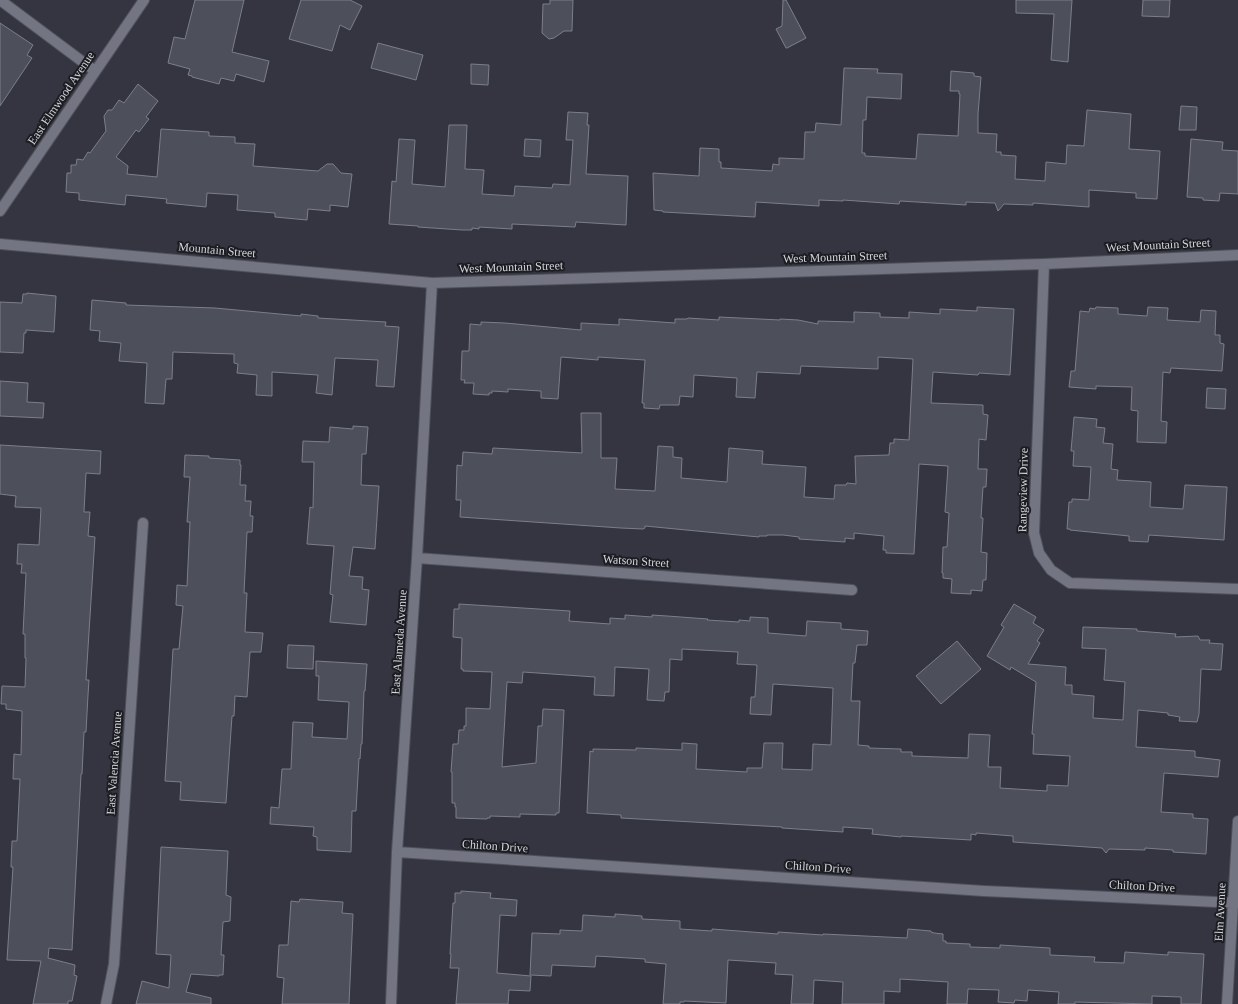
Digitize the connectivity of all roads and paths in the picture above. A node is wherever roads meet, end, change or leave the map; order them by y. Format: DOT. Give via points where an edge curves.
graph roads {
  1 [pos="0,0"];
  2 [pos="144,0"];
  3 [pos="95,71"];
  4 [pos="0,211"];
  5 [pos="0,244"];
  6 [pos="1238,255"];
  7 [pos="1044,264"];
  8 [pos="432,283"];
  9 [pos="143,523"];
  10 [pos="417,558"];
  11 [pos="1238,589"];
  12 [pos="852,590"];
  13 [pos="1238,821"];
  14 [pos="397,852"];
  15 [pos="1236,903"];
  16 [pos="106,1004"];
  17 [pos="391,1004"];
  18 [pos="1228,1004"];
  1 -- 3 [label="street"];
  2 -- 3 [label="street, East Elmwood Avenue"];
  3 -- 4 [label="street, East Elmwood Avenue"];
  5 -- 8 [label="street, Mountain Street"];
  6 -- 7 [label="street, West Mountain Street"];
  7 -- 8 [label="street, West Mountain Street"];
  7 -- 11 [label="street, Rangeview Drive" via="1034,533 1039,553 1051,570 1070,583"];
  8 -- 10 [label="street, East Alameda Avenue"];
  9 -- 16 [label="street, East Valencia Avenue" via="114,964"];
  10 -- 12 [label="street, Watson Street"];
  10 -- 14 [label="street, East Alameda Avenue"];
  13 -- 15 [label="street, Elm Avenue"];
  14 -- 15 [label="street, Chilton Drive" via="984,891"];
  14 -- 17 [label="street, East Alameda Avenue"];
  15 -- 18 [label="street, Elm Avenue"];
}
